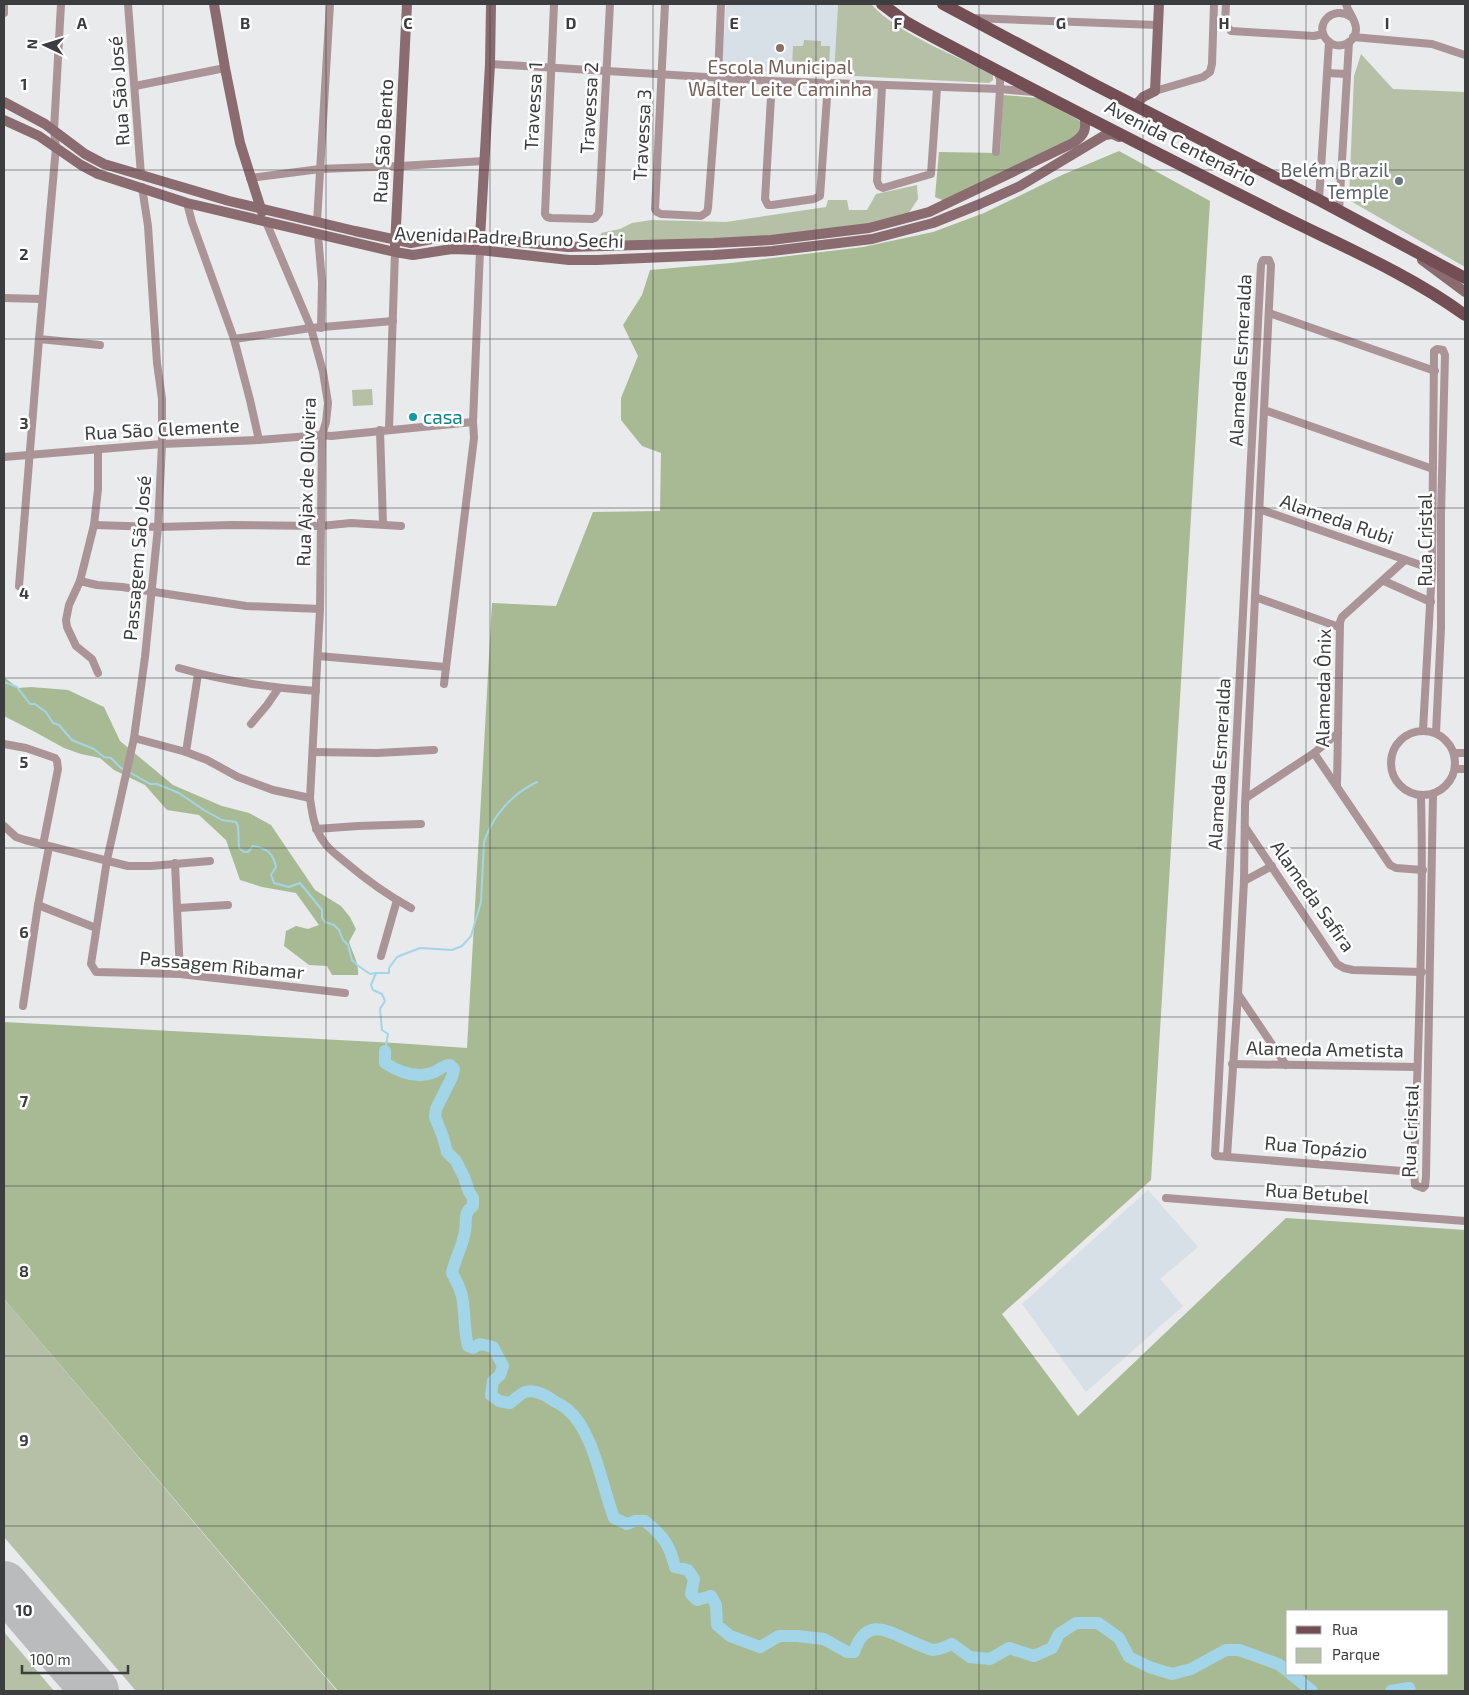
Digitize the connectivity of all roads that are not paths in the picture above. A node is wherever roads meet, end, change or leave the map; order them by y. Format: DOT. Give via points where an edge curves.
graph roads {
  1 [pos="4,4"];
  2 [pos="61,4"];
  3 [pos="128,4"];
  4 [pos="214,4"];
  5 [pos="330,4"];
  6 [pos="407,4"];
  7 [pos="491,4"];
  8 [pos="554,4"];
  9 [pos="610,4"];
  10 [pos="665,4"];
  11 [pos="721,4"];
  12 [pos="882,4"];
  13 [pos="943,4"];
  14 [pos="1159,4"];
  15 [pos="1214,4"];
  16 [pos="1226,4"];
  17 [pos="1333,4"];
  18 [pos="1346,4"];
  19 [pos="4,13"];
  20 [pos="1330,14"];
  21 [pos="966,17"];
  22 [pos="1351,17"];
  23 [pos="1157,25"];
  24 [pos="1324,34"];
  25 [pos="1351,40"];
  26 [pos="1329,42"];
  27 [pos="1465,55"];
  28 [pos="490,64"];
  29 [pos="224,68"];
  30 [pos="551,69"];
  31 [pos="997,71"];
  32 [pos="608,72"];
  33 [pos="1327,73"];
  34 [pos="1347,74"];
  35 [pos="661,75"];
  36 [pos="718,78"];
  37 [pos="772,81"];
  38 [pos="828,84"];
  39 [pos="135,86"];
  40 [pos="882,86"];
  41 [pos="938,88"];
  42 [pos="1000,89"];
  43 [pos="1155,91"];
  44 [pos="1043,93"];
  45 [pos="4,102"];
  46 [pos="1135,106"];
  47 [pos="1084,115"];
  48 [pos="4,120"];
  49 [pos="54,130"];
  50 [pos="1132,140"];
  51 [pos="56,147"];
  52 [pos="996,152"];
  53 [pos="484,161"];
  54 [pos="400,166"];
  55 [pos="320,169"];
  56 [pos="1321,173"];
  57 [pos="141,175"];
  58 [pos="1341,176"];
  59 [pos="250,178"];
  60 [pos="142,187"];
  61 [pos="1319,200"];
  62 [pos="187,203"];
  63 [pos="261,208"];
  64 [pos="1339,211"];
  65 [pos="599,213"];
  66 [pos="266,222"];
  67 [pos="317,222"];
  68 [pos="318,235"];
  69 [pos="480,238"];
  70 [pos="396,240"];
  71 [pos="1397,242"];
  72 [pos="480,250"];
  73 [pos="395,252"];
  74 [pos="1465,278"];
  75 [pos="1465,292"];
  76 [pos="4,298"];
  77 [pos="42,299"];
  78 [pos="1443,300"];
  79 [pos="1269,313"];
  80 [pos="1465,315"];
  81 [pos="393,321"];
  82 [pos="1465,324"];
  83 [pos="311,328"];
  84 [pos="321,328"];
  85 [pos="39,339"];
  86 [pos="234,339"];
  87 [pos="100,345"];
  88 [pos="1256,356"];
  89 [pos="1267,360"];
  90 [pos="1435,371"];
  91 [pos="1264,410"];
  92 [pos="1433,417"];
  93 [pos="1444,418"];
  94 [pos="473,422"];
  95 [pos="385,430"];
  96 [pos="322,435"];
  97 [pos="259,440"];
  98 [pos="162,444"];
  99 [pos="98,449"];
  100 [pos="1251,453"];
  101 [pos="30,454"];
  102 [pos="1262,456"];
  103 [pos="4,457"];
  104 [pos="1433,469"];
  105 [pos="1259,509"];
  106 [pos="1432,512"];
  107 [pos="1441,514"];
  108 [pos="383,524"];
  109 [pos="94,525"];
  110 [pos="321,526"];
  111 [pos="400,526"];
  112 [pos="158,527"];
  113 [pos="1246,548"];
  114 [pos="1257,551"];
  115 [pos="1405,560"];
  116 [pos="1432,569"];
  117 [pos="80,581"];
  118 [pos="1384,581"];
  119 [pos="20,586"];
  120 [pos="152,592"];
  121 [pos="1255,597"];
  122 [pos="1431,602"];
  123 [pos="320,609"];
  124 [pos="1429,626"];
  125 [pos="1339,627"];
  126 [pos="1441,628"];
  127 [pos="1242,640"];
  128 [pos="1253,642"];
  129 [pos="318,656"];
  130 [pos="446,667"];
  131 [pos="179,668"];
  132 [pos="98,673"];
  133 [pos="198,674"];
  134 [pos="444,684"];
  135 [pos="278,689"];
  136 [pos="316,691"];
  137 [pos="251,724"];
  138 [pos="1423,730"];
  139 [pos="1338,733"];
  140 [pos="1436,733"];
  141 [pos="134,738"];
  142 [pos="4,744"];
  143 [pos="434,750"];
  144 [pos="186,752"];
  145 [pos="313,752"];
  146 [pos="1314,752"];
  147 [pos="1454,753"];
  148 [pos="1465,753"];
  149 [pos="1455,769"];
  150 [pos="1465,769"];
  151 [pos="1247,780"];
  152 [pos="1234,781"];
  153 [pos="1337,785"];
  154 [pos="1433,794"];
  155 [pos="1421,796"];
  156 [pos="310,798"];
  157 [pos="1246,798"];
  158 [pos="421,824"];
  159 [pos="4,826"];
  160 [pos="1245,827"];
  161 [pos="316,829"];
  162 [pos="46,846"];
  163 [pos="107,860"];
  164 [pos="210,861"];
  165 [pos="175,863"];
  166 [pos="1272,866"];
  167 [pos="1423,870"];
  168 [pos="1244,881"];
  169 [pos="1229,893"];
  170 [pos="1242,894"];
  171 [pos="397,900"];
  172 [pos="38,905"];
  173 [pos="228,905"];
  174 [pos="178,908"];
  175 [pos="411,908"];
  176 [pos="1426,921"];
  177 [pos="96,928"];
  178 [pos="381,956"];
  179 [pos="96,972"];
  180 [pos="1422,972"];
  181 [pos="180,974"];
  182 [pos="345,993"];
  183 [pos="1238,994"];
  184 [pos="23,1006"];
  185 [pos="1220,1049"];
  186 [pos="1234,1049"];
  187 [pos="1232,1064"];
  188 [pos="1286,1065"];
  189 [pos="1417,1067"];
  190 [pos="1416,1119"];
  191 [pos="1427,1119"];
  192 [pos="1216,1155"];
  193 [pos="1226,1156"];
  194 [pos="1414,1172"];
  195 [pos="1166,1198"];
  196 [pos="1465,1221"];
  1 -- 19 [label="street"];
  2 -- 49 [label="street"];
  3 -- 39 [label="street, Rua São José"];
  4 -- 29 [label="main road, Rua Ajax de Oliveira"];
  5 -- 55 [label="street"];
  6 -- 54 [label="main road, Rua São Bento"];
  7 -- 28 [label="main road"];
  8 -- 30 [label="street, Travessa 1"];
  9 -- 32 [label="street, Travessa 2"];
  10 -- 35 [label="street, Travessa 3"];
  11 -- 36 [label="street"];
  12 -- 31 [label="main road, Avenida Centenário" via="914,27"];
  13 -- 21 [label="main road, Avenida Centenário"];
  14 -- 23 [label="main road"];
  15 -- 43 [label="street" via="1211,68 1206,76"];
  16 -- 24 [label="street" via="1225,24 1231,31"];
  17 -- 20 [label="street"];
  18 -- 22 [label="street"];
  20 -- 22 [label="street" via="1343,12"];
  20 -- 24 [label="street" via="1323,25"];
  21 -- 23 [label="street"];
  21 -- 46 [label="main road, Avenida Centenário"];
  22 -- 25 [label="street" via="1356,29"];
  23 -- 43 [label="main road"];
  24 -- 26 [label="street"];
  25 -- 26 [label="street" via="1336,45"];
  25 -- 27 [label="street" via="1432,44"];
  25 -- 34 [label="street"];
  26 -- 33 [label="street"];
  28 -- 30 [label="street"];
  28 -- 53 [label="main road"];
  29 -- 39 [label="street"];
  29 -- 59 [label="main road, Rua Ajax de Oliveira"];
  30 -- 32 [label="street"];
  30 -- 65 [label="street, Travessa 1" via="544,214 551,218 592,219"];
  31 -- 42 [label="street"];
  31 -- 44 [label="main road, Avenida Centenário"];
  32 -- 35 [label="street"];
  32 -- 65 [label="street, Travessa 2"];
  33 -- 34 [label="street"];
  33 -- 56 [label="street"];
  34 -- 58 [label="street"];
  35 -- 36 [label="street"];
  35 -- 36 [label="street, Travessa 3" via="655,209 661,214 701,216 707,212"];
  36 -- 37 [label="street"];
  37 -- 38 [label="street"];
  37 -- 38 [label="street" via="765,199 768,205 820,196"];
  38 -- 40 [label="street"];
  39 -- 57 [label="street, Rua São José"];
  40 -- 41 [label="street"];
  40 -- 41 [label="street" via="877,181 884,188 931,174"];
  41 -- 42 [label="street"];
  42 -- 44 [label="street"];
  42 -- 52 [label="street"];
  43 -- 46 [label="main road"];
  44 -- 47 [label="main road, Avenida Centenário"];
  45 -- 49 [label="main road, Avenida Padre Bruno Sechi"];
  46 -- 61 [label="main road, Avenida Centenário"];
  47 -- 50 [label="main road, Avenida Centenário"];
  47 -- 69 [label="main road, Avenida Padre Bruno Sechi" via="1085,132 1073,143 929,212 869,228 771,240 568,247"];
  48 -- 51 [label="main road, Avenida Padre Bruno Sechi"];
  49 -- 51 [label="street"];
  49 -- 57 [label="main road, Avenida Padre Bruno Sechi" via="104,164"];
  50 -- 72 [label="main road, Avenida Padre Bruno Sechi" via="1108,134 1020,186 980,204 933,223 872,239 765,251 597,260"];
  50 -- 78 [label="main road, Avenida Centenário" via="1378,262"];
  51 -- 60 [label="main road, Avenida Padre Bruno Sechi" via="98,174"];
  51 -- 77 [label="street"];
  53 -- 54 [label="street"];
  53 -- 69 [label="main road"];
  54 -- 55 [label="street"];
  54 -- 70 [label="main road, Rua São Bento"];
  55 -- 59 [label="street"];
  55 -- 67 [label="street"];
  56 -- 58 [label="street"];
  56 -- 61 [label="street"];
  57 -- 63 [label="main road, Avenida Padre Bruno Sechi"];
  58 -- 64 [label="street"];
  59 -- 63 [label="main road, Rua Ajax de Oliveira"];
  60 -- 62 [label="main road, Avenida Padre Bruno Sechi"];
  60 -- 98 [label="street, Passagem São José" via="162,399"];
  61 -- 64 [label="main road, Avenida Centenário"];
  62 -- 66 [label="main road, Avenida Padre Bruno Sechi"];
  62 -- 86 [label="street"];
  63 -- 66 [label="main road, Rua Ajax de Oliveira"];
  63 -- 67 [label="main road, Avenida Padre Bruno Sechi"];
  64 -- 71 [label="main road, Avenida Centenário"];
  66 -- 68 [label="main road, Avenida Padre Bruno Sechi"];
  66 -- 83 [label="street, Rua Ajax de Oliveira"];
  67 -- 70 [label="main road, Avenida Padre Bruno Sechi"];
  68 -- 73 [label="main road, Avenida Padre Bruno Sechi"];
  68 -- 84 [label="street"];
  69 -- 70 [label="main road, Avenida Padre Bruno Sechi" via="442,237 411,243"];
  70 -- 73 [label="main road, Rua São Bento"];
  71 -- 74 [label="main road, Avenida Centenário"];
  71 -- 75 [label="main road, Avenida Centenário"];
  72 -- 73 [label="main road, Avenida Padre Bruno Sechi" via="452,249 413,255"];
  72 -- 94 [label="street"];
  73 -- 81 [label="street, Rua São Bento"];
  76 -- 77 [label="street"];
  77 -- 85 [label="street"];
  78 -- 80 [label="main road, Avenida Centenário"];
  78 -- 82 [label="main road"];
  79 -- 88 [label="street, Alameda Esmeralda" via="1271,265 1270,260 1263,260"];
  79 -- 89 [label="street, Alameda Esmeralda"];
  79 -- 90 [label="street"];
  81 -- 84 [label="street"];
  81 -- 95 [label="street, Rua São Bento"];
  83 -- 84 [label="street"];
  83 -- 86 [label="street"];
  83 -- 96 [label="street, Rua Ajax de Oliveira" via="328,403"];
  85 -- 87 [label="street"];
  85 -- 101 [label="street"];
  86 -- 97 [label="street"];
  88 -- 89 [label="street"];
  88 -- 100 [label="street, Alameda Esmeralda"];
  89 -- 91 [label="street, Alameda Esmeralda"];
  90 -- 92 [label="street, Rua Cristal"];
  90 -- 93 [label="street, Rua Cristal" via="1434,350 1440,349 1445,355"];
  91 -- 102 [label="street, Alameda Esmeralda"];
  91 -- 104 [label="street"];
  92 -- 93 [label="street"];
  92 -- 104 [label="street, Rua Cristal"];
  93 -- 107 [label="street, Rua Cristal"];
  94 -- 95 [label="street, Rua São Clemente"];
  94 -- 130 [label="street" via="474,438"];
  95 -- 96 [label="street, Rua São Clemente"];
  95 -- 108 [label="street, Rua São Bento"];
  96 -- 97 [label="street, Rua São Clemente"];
  96 -- 110 [label="street, Rua Ajax de Oliveira"];
  97 -- 98 [label="street, Rua São Clemente"];
  98 -- 99 [label="street, Rua São Clemente"];
  98 -- 112 [label="street, Passagem São José"];
  99 -- 101 [label="street, Rua São Clemente"];
  99 -- 109 [label="street"];
  100 -- 102 [label="street"];
  100 -- 113 [label="street, Alameda Esmeralda"];
  101 -- 103 [label="street, Rua São Clemente"];
  101 -- 119 [label="street"];
  102 -- 105 [label="street, Alameda Esmeralda"];
  104 -- 106 [label="street, Rua Cristal"];
  105 -- 114 [label="street, Alameda Esmeralda"];
  105 -- 115 [label="street, Alameda Rubi"];
  106 -- 107 [label="street"];
  106 -- 116 [label="street, Rua Cristal"];
  107 -- 126 [label="street, Rua Cristal"];
  108 -- 110 [label="street"];
  108 -- 111 [label="street"];
  109 -- 112 [label="street"];
  109 -- 117 [label="street"];
  110 -- 112 [label="street"];
  110 -- 123 [label="street, Rua Ajax de Oliveira"];
  112 -- 120 [label="street, Passagem São José"];
  113 -- 114 [label="street"];
  113 -- 127 [label="street, Alameda Esmeralda"];
  114 -- 121 [label="street, Alameda Esmeralda"];
  115 -- 116 [label="street, Alameda Rubi"];
  115 -- 118 [label="street, Alameda Ônix"];
  116 -- 122 [label="street, Rua Cristal"];
  117 -- 120 [label="street"];
  117 -- 132 [label="street" via="69,605 67,627 76,646 92,659"];
  118 -- 122 [label="street"];
  118 -- 125 [label="street, Alameda Ônix" via="1342,617"];
  120 -- 123 [label="street" via="246,606"];
  120 -- 141 [label="street, Passagem São José"];
  121 -- 125 [label="street"];
  121 -- 128 [label="street, Alameda Esmeralda"];
  122 -- 124 [label="street, Rua Cristal"];
  123 -- 129 [label="street, Rua Ajax de Oliveira"];
  124 -- 126 [label="street"];
  124 -- 138 [label="street, Rua Cristal"];
  125 -- 139 [label="street, Alameda Ônix"];
  126 -- 140 [label="street, Rua Cristal"];
  127 -- 128 [label="street"];
  127 -- 152 [label="street, Alameda Esmeralda"];
  128 -- 151 [label="street, Alameda Esmeralda"];
  129 -- 130 [label="street"];
  129 -- 136 [label="street, Rua Ajax de Oliveira"];
  130 -- 134 [label="street"];
  131 -- 133 [label="street"];
  133 -- 135 [label="street"];
  133 -- 144 [label="street"];
  135 -- 136 [label="street"];
  135 -- 137 [label="street"];
  136 -- 145 [label="street, Rua Ajax de Oliveira"];
  138 -- 140 [label="street"];
  138 -- 155 [label="street" via="1412,732 1395,746 1390,768 1401,788"];
  139 -- 146 [label="street"];
  139 -- 153 [label="street, Alameda Ônix"];
  140 -- 147 [label="street" via="1450,744"];
  141 -- 144 [label="street"];
  141 -- 163 [label="street, Passagem São José"];
  142 -- 162 [label="street" via="26,748 57,761"];
  143 -- 145 [label="street"];
  144 -- 156 [label="street" via="273,790"];
  145 -- 156 [label="street, Rua Ajax de Oliveira"];
  146 -- 153 [label="street, Alameda Ônix"];
  146 -- 157 [label="street"];
  147 -- 148 [label="street"];
  147 -- 149 [label="street"];
  149 -- 150 [label="street"];
  149 -- 154 [label="street" via="1448,785"];
  151 -- 152 [label="street"];
  151 -- 157 [label="street, Alameda Esmeralda"];
  152 -- 169 [label="street, Alameda Esmeralda"];
  153 -- 167 [label="street, Alameda Ônix" via="1390,864 1396,868"];
  154 -- 155 [label="street"];
  154 -- 176 [label="street, Rua Cristal"];
  155 -- 167 [label="street, Rua Cristal"];
  156 -- 161 [label="street, Rua Ajax de Oliveira"];
  157 -- 160 [label="street, Alameda Esmeralda"];
  158 -- 161 [label="street"];
  159 -- 162 [label="street" via="16,837"];
  160 -- 166 [label="street, Alameda Safira"];
  160 -- 168 [label="street, Alameda Esmeralda"];
  161 -- 171 [label="street" via="330,850"];
  162 -- 163 [label="street"];
  162 -- 172 [label="street"];
  163 -- 165 [label="street" via="128,866"];
  163 -- 177 [label="street, Passagem São José"];
  164 -- 165 [label="street"];
  165 -- 174 [label="street"];
  166 -- 168 [label="street"];
  166 -- 180 [label="street, Alameda Safira" via="1337,964 1353,970"];
  167 -- 176 [label="street, Rua Cristal"];
  168 -- 170 [label="street, Alameda Esmeralda"];
  169 -- 170 [label="street"];
  169 -- 185 [label="street, Alameda Esmeralda"];
  170 -- 183 [label="street, Alameda Esmeralda"];
  171 -- 175 [label="street"];
  171 -- 178 [label="street"];
  172 -- 177 [label="street"];
  172 -- 184 [label="street"];
  173 -- 174 [label="street"];
  174 -- 181 [label="street"];
  176 -- 180 [label="street, Rua Cristal"];
  176 -- 191 [label="street, Rua Cristal"];
  177 -- 179 [label="street, Passagem São José" via="91,964"];
  179 -- 181 [label="street, Passagem Ribamar"];
  180 -- 189 [label="street, Rua Cristal"];
  181 -- 182 [label="street, Passagem Ribamar"];
  183 -- 186 [label="street, Alameda Esmeralda"];
  183 -- 188 [label="street"];
  185 -- 186 [label="street"];
  185 -- 192 [label="street, Alameda Esmeralda"];
  186 -- 187 [label="street, Alameda Esmeralda"];
  187 -- 188 [label="street, Alameda Ametista"];
  187 -- 193 [label="street, Alameda Esmeralda"];
  188 -- 189 [label="street, Alameda Ametista"];
  189 -- 190 [label="street, Rua Cristal"];
  190 -- 191 [label="street"];
  190 -- 194 [label="street, Rua Cristal"];
  191 -- 194 [label="street, Rua Cristal" via="1426,1183 1423,1188 1415,1186"];
  192 -- 193 [label="street, Rua Topázio"];
  193 -- 194 [label="street, Rua Topázio"];
  195 -- 196 [label="street, Rua Betubel"];
}
